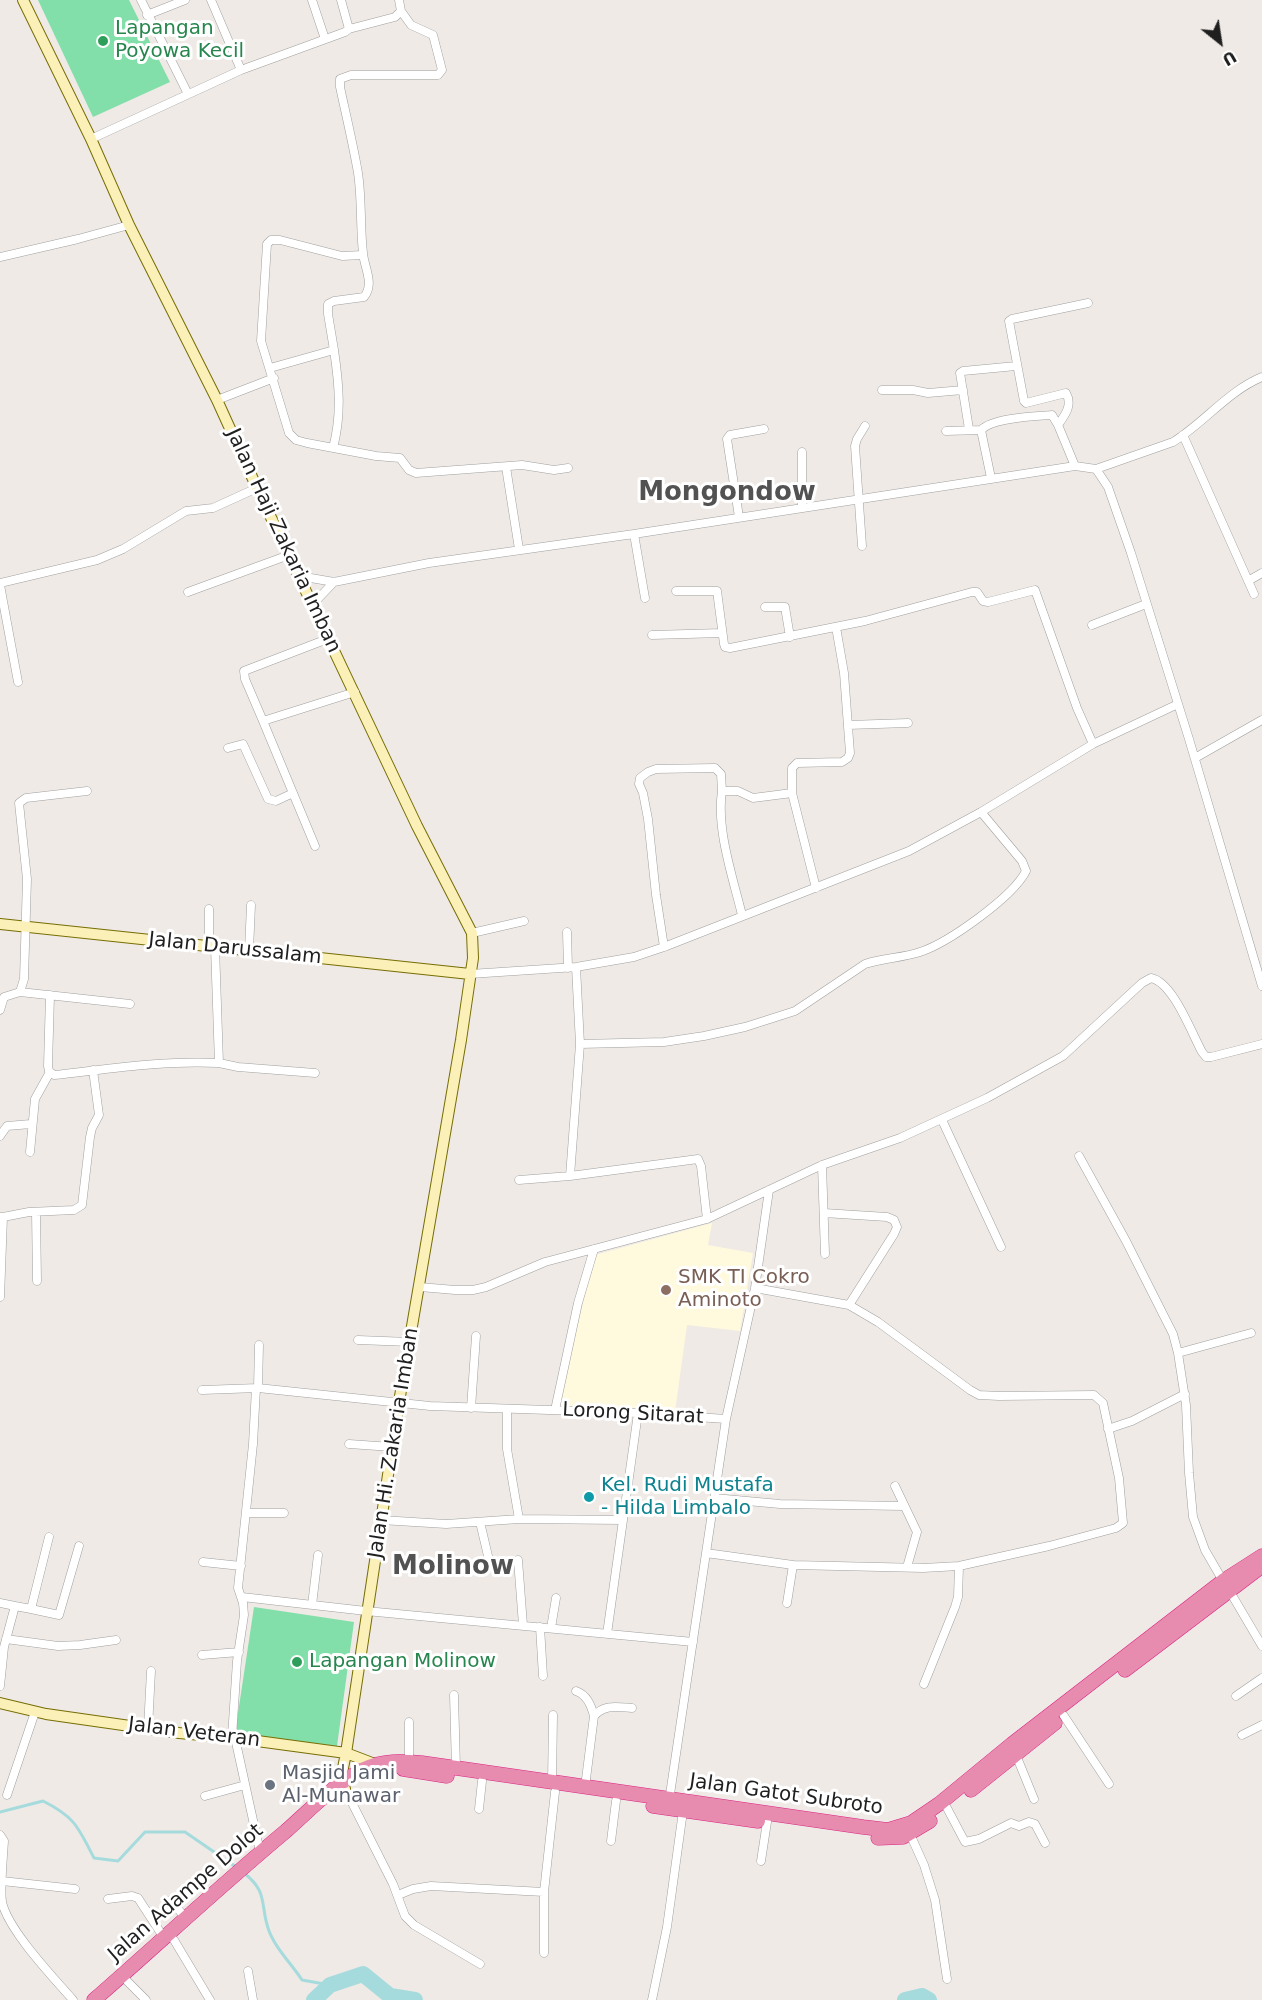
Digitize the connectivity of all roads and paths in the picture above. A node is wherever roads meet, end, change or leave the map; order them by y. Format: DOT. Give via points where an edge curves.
graph roads {
  1 [pos="23,0"];
  2 [pos="141,0"];
  3 [pos="185,0"];
  4 [pos="210,0"];
  5 [pos="312,0"];
  6 [pos="341,0"];
  7 [pos="399,0"];
  8 [pos="401,11"];
  9 [pos="147,15"];
  10 [pos="349,29"];
  11 [pos="325,39"];
  12 [pos="241,70"];
  13 [pos="188,94"];
  14 [pos="91,140"];
  15 [pos="129,225"];
  16 [pos="363,255"];
  17 [pos="0,257"];
  18 [pos="1088,303"];
  19 [pos="334,350"];
  20 [pos="1016,366"];
  21 [pos="270,368"];
  22 [pos="1262,377"];
  23 [pos="274,378"];
  24 [pos="882,390"];
  25 [pos="963,390"];
  26 [pos="217,400"];
  27 [pos="1058,425"];
  28 [pos="865,426"];
  29 [pos="764,429"];
  30 [pos="969,429"];
  31 [pos="981,430"];
  32 [pos="946,431"];
  33 [pos="1183,435"];
  34 [pos="333,448"];
  35 [pos="802,452"];
  36 [pos="1075,466"];
  37 [pos="506,467"];
  38 [pos="568,468"];
  39 [pos="1096,469"];
  40 [pos="991,478"];
  41 [pos="257,488"];
  42 [pos="859,499"];
  43 [pos="802,507"];
  44 [pos="739,517"];
  45 [pos="634,534"];
  46 [pos="862,546"];
  47 [pos="519,549"];
  48 [pos="289,555"];
  49 [pos="1262,573"];
  50 [pos="299,576"];
  51 [pos="1248,581"];
  52 [pos="334,582"];
  53 [pos="0,584"];
  54 [pos="676,591"];
  55 [pos="188,592"];
  56 [pos="1254,594"];
  57 [pos="645,598"];
  58 [pos="313,604"];
  59 [pos="1146,604"];
  60 [pos="765,607"];
  61 [pos="1092,625"];
  62 [pos="836,627"];
  63 [pos="722,633"];
  64 [pos="652,635"];
  65 [pos="790,637"];
  66 [pos="330,638"];
  67 [pos="18,682"];
  68 [pos="355,692"];
  69 [pos="1179,708"];
  70 [pos="1262,720"];
  71 [pos="263,721"];
  72 [pos="908,723"];
  73 [pos="848,725"];
  74 [pos="1093,744"];
  75 [pos="228,748"];
  76 [pos="1195,758"];
  77 [pos="87,791"];
  78 [pos="722,791"];
  79 [pos="292,793"];
  80 [pos="792,793"];
  81 [pos="981,812"];
  82 [pos="315,846"];
  83 [pos="816,888"];
  84 [pos="251,905"];
  85 [pos="209,909"];
  86 [pos="742,915"];
  87 [pos="524,921"];
  88 [pos="0,924"];
  89 [pos="27,927"];
  90 [pos="567,932"];
  91 [pos="472,933"];
  92 [pos="212,947"];
  93 [pos="664,947"];
  94 [pos="249,950"];
  95 [pos="1262,952"];
  96 [pos="1253,955"];
  97 [pos="572,968"];
  98 [pos="470,974"];
  99 [pos="1262,986"];
  100 [pos="21,992"];
  101 [pos="50,995"];
  102 [pos="130,1004"];
  103 [pos="0,1010"];
  104 [pos="580,1044"];
  105 [pos="1262,1044"];
  106 [pos="219,1063"];
  107 [pos="93,1070"];
  108 [pos="50,1072"];
  109 [pos="315,1073"];
  110 [pos="451,1096"];
  111 [pos="942,1120"];
  112 [pos="31,1124"];
  113 [pos="0,1136"];
  114 [pos="30,1152"];
  115 [pos="1079,1156"];
  116 [pos="822,1165"];
  117 [pos="570,1176"];
  118 [pos="519,1180"];
  119 [pos="769,1190"];
  120 [pos="36,1212"];
  121 [pos="824,1213"];
  122 [pos="2,1217"];
  123 [pos="707,1219"];
  124 [pos="1001,1247"];
  125 [pos="594,1249"];
  126 [pos="825,1254"];
  127 [pos="37,1281"];
  128 [pos="420,1287"];
  129 [pos="754,1288"];
  130 [pos="0,1297"];
  131 [pos="849,1305"];
  132 [pos="1251,1333"];
  133 [pos="476,1336"];
  134 [pos="358,1340"];
  135 [pos="410,1342"];
  136 [pos="259,1345"];
  137 [pos="1178,1353"];
  138 [pos="257,1388"];
  139 [pos="202,1390"];
  140 [pos="1185,1394"];
  141 [pos="399,1402"];
  142 [pos="471,1408"];
  143 [pos="507,1409"];
  144 [pos="555,1410"];
  145 [pos="638,1413"];
  146 [pos="726,1419"];
  147 [pos="1108,1429"];
  148 [pos="349,1444"];
  149 [pos="392,1447"];
  150 [pos="895,1486"];
  151 [pos="714,1498"];
  152 [pos="903,1506"];
  153 [pos="247,1513"];
  154 [pos="284,1513"];
  155 [pos="519,1519"];
  156 [pos="381,1520"];
  157 [pos="623,1521"];
  158 [pos="480,1522"];
  159 [pos="49,1537"];
  160 [pos="79,1546"];
  161 [pos="706,1553"];
  162 [pos="318,1555"];
  163 [pos="488,1556"];
  164 [pos="1262,1556"];
  165 [pos="519,1560"];
  166 [pos="203,1562"];
  167 [pos="794,1565"];
  168 [pos="241,1566"];
  169 [pos="959,1566"];
  170 [pos="1262,1566"];
  171 [pos="915,1568"];
  172 [pos="1226,1586"];
  173 [pos="242,1597"];
  174 [pos="556,1598"];
  175 [pos="0,1603"];
  176 [pos="787,1603"];
  177 [pos="312,1605"];
  178 [pos="15,1606"];
  179 [pos="31,1609"];
  180 [pos="366,1611"];
  181 [pos="522,1625"];
  182 [pos="540,1627"];
  183 [pos="551,1628"];
  184 [pos="607,1634"];
  185 [pos="6,1639"];
  186 [pos="116,1640"];
  187 [pos="693,1642"];
  188 [pos="1262,1646"];
  189 [pos="238,1653"];
  190 [pos="202,1655"];
  191 [pos="151,1671"];
  192 [pos="1112,1674"];
  193 [pos="543,1676"];
  194 [pos="1262,1678"];
  195 [pos="924,1684"];
  196 [pos="0,1686"];
  197 [pos="576,1691"];
  198 [pos="454,1695"];
  199 [pos="1236,1696"];
  200 [pos="0,1703"];
  201 [pos="632,1708"];
  202 [pos="35,1712"];
  203 [pos="553,1715"];
  204 [pos="594,1716"];
  205 [pos="1064,1716"];
  206 [pos="409,1722"];
  207 [pos="1262,1725"];
  208 [pos="148,1728"];
  209 [pos="1242,1736"];
  210 [pos="234,1738"];
  211 [pos="346,1753"];
  212 [pos="1016,1755"];
  213 [pos="393,1765"];
  214 [pos="447,1770"];
  215 [pos="482,1781"];
  216 [pos="1109,1784"];
  217 [pos="245,1785"];
  218 [pos="343,1786"];
  219 [pos="554,1787"];
  220 [pos="585,1787"];
  221 [pos="7,1795"];
  222 [pos="205,1796"];
  223 [pos="1034,1799"];
  224 [pos="616,1801"];
  225 [pos="669,1803"];
  226 [pos="947,1808"];
  227 [pos="479,1809"];
  228 [pos="683,1811"];
  229 [pos="767,1822"];
  230 [pos="859,1831"];
  231 [pos="0,1835"];
  232 [pos="913,1840"];
  233 [pos="611,1841"];
  234 [pos="1045,1843"];
  235 [pos="260,1852"];
  236 [pos="761,1861"];
  237 [pos="250,1866"];
  238 [pos="238,1876"];
  239 [pos="2,1881"];
  240 [pos="75,1889"];
  241 [pos="544,1892"];
  242 [pos="398,1895"];
  243 [pos="108,1899"];
  244 [pos="171,1900"];
  245 [pos="186,1918"];
  246 [pos="169,1939"];
  247 [pos="544,1953"];
  248 [pos="480,1964"];
  249 [pos="248,1971"];
  250 [pos="947,1979"];
  251 [pos="127,1981"];
  252 [pos="73,2000"];
  253 [pos="94,2000"];
  254 [pos="106,2000"];
  255 [pos="146,2000"];
  256 [pos="210,2000"];
  257 [pos="253,2000"];
  258 [pos="652,2000"];
  1 -- 14 [label="main road, Jalan Haji Zakaria Imban"];
  2 -- 9 [label="street"];
  3 -- 9 [label="street"];
  4 -- 12 [label="street"];
  5 -- 11 [label="street"];
  6 -- 10 [label="street"];
  7 -- 8 [label="street"];
  8 -- 10 [label="street" via="395,17"];
  8 -- 16 [label="street" via="411,26 433,35 442,67 440,73 351,75 340,79 358,175"];
  9 -- 13 [label="street"];
  10 -- 11 [label="street"];
  11 -- 12 [label="street"];
  12 -- 13 [label="street"];
  13 -- 14 [label="street"];
  14 -- 15 [label="main road, Jalan Haji Zakaria Imban"];
  15 -- 17 [label="street"];
  15 -- 26 [label="main road, Jalan Haji Zakaria Imban"];
  16 -- 19 [label="street" via="369,278 366,296 334,301 327,307"];
  16 -- 21 [label="street" via="342,256 290,242 269,242 261,341"];
  18 -- 20 [label="street" via="1009,321"];
  19 -- 21 [label="street"];
  19 -- 34 [label="street" via="340,418"];
  20 -- 25 [label="street" via="963,371"];
  20 -- 27 [label="street" via="1026,403 1066,393 1069,397 1068,408"];
  21 -- 23 [label="street"];
  22 -- 33 [label="street"];
  23 -- 26 [label="street"];
  23 -- 34 [label="street" via="292,437"];
  24 -- 25 [label="street"];
  25 -- 30 [label="street"];
  26 -- 41 [label="main road, Jalan Haji Zakaria Imban"];
  27 -- 31 [label="street" via="1052,415 1045,415 986,425"];
  27 -- 36 [label="street"];
  28 -- 42 [label="street" via="855,446"];
  29 -- 44 [label="street" via="730,435 727,439"];
  30 -- 31 [label="street"];
  30 -- 32 [label="street"];
  31 -- 40 [label="street"];
  33 -- 39 [label="street" via="1165,446"];
  33 -- 51 [label="street"];
  34 -- 37 [label="street" via="400,458 416,473"];
  35 -- 43 [label="street"];
  36 -- 39 [label="street"];
  36 -- 40 [label="street"];
  37 -- 38 [label="street"];
  37 -- 47 [label="street"];
  39 -- 59 [label="street" via="1108,487"];
  40 -- 42 [label="street"];
  41 -- 48 [label="main road, Jalan Haji Zakaria Imban"];
  41 -- 53 [label="street" via="213,508 186,511 97,560"];
  42 -- 43 [label="street"];
  42 -- 46 [label="street"];
  43 -- 44 [label="street"];
  44 -- 45 [label="street"];
  45 -- 47 [label="street"];
  45 -- 57 [label="street"];
  47 -- 52 [label="street"];
  48 -- 50 [label="main road, Jalan Haji Zakaria Imban"];
  48 -- 55 [label="street"];
  49 -- 51 [label="street"];
  50 -- 52 [label="street"];
  50 -- 58 [label="main road, Jalan Haji Zakaria Imban"];
  51 -- 56 [label="street"];
  52 -- 58 [label="street"];
  53 -- 67 [label="street"];
  54 -- 63 [label="street" via="717,591"];
  58 -- 66 [label="main road, Jalan Haji Zakaria Imban"];
  59 -- 61 [label="street"];
  59 -- 69 [label="street"];
  60 -- 65 [label="street" via="785,607"];
  62 -- 65 [label="street"];
  62 -- 73 [label="street"];
  62 -- 74 [label="street" via="972,592 988,602 1035,590"];
  63 -- 64 [label="street"];
  63 -- 65 [label="street" via="725,647 730,648"];
  66 -- 68 [label="main road, Jalan Haji Zakaria Imban"];
  66 -- 71 [label="street" via="244,671"];
  68 -- 71 [label="street"];
  68 -- 91 [label="main road, Jalan Haji Zakaria Imban"];
  69 -- 74 [label="street"];
  69 -- 76 [label="street"];
  70 -- 76 [label="street"];
  71 -- 79 [label="street"];
  72 -- 73 [label="street"];
  73 -- 80 [label="street" via="848,758 836,763 797,763 792,768"];
  74 -- 81 [label="street"];
  75 -- 79 [label="street" via="243,744 268,799 276,801"];
  76 -- 96 [label="street"];
  77 -- 89 [label="street" via="26,798 19,803 27,879"];
  78 -- 80 [label="street" via="738,791 753,798"];
  78 -- 86 [label="street" via="724,838"];
  78 -- 93 [label="street" via="721,774 715,768 656,769 639,781 648,819"];
  79 -- 82 [label="street"];
  80 -- 83 [label="street"];
  81 -- 83 [label="street" via="909,851"];
  81 -- 104 [label="street" via="1026,871 1022,880 982,915 937,946 865,964 795,1011 745,1027 664,1042"];
  83 -- 86 [label="street"];
  84 -- 94 [label="street"];
  85 -- 92 [label="street"];
  86 -- 93 [label="street"];
  87 -- 91 [label="street"];
  88 -- 89 [label="main road, Jalan Darussalam"];
  89 -- 92 [label="main road, Jalan Darussalam"];
  89 -- 100 [label="street"];
  90 -- 97 [label="street"];
  91 -- 98 [label="main road, Jalan Haji Zakaria Imban"];
  92 -- 94 [label="main road, Jalan Darussalam"];
  92 -- 106 [label="street"];
  93 -- 97 [label="street" via="634,957"];
  94 -- 98 [label="main road, Jalan Darussalam"];
  95 -- 96 [label="street"];
  96 -- 99 [label="street"];
  97 -- 98 [label="street"];
  97 -- 104 [label="street"];
  98 -- 110 [label="main road, Jalan Haji Zakaria Imban"];
  100 -- 101 [label="street"];
  100 -- 103 [label="street" via="4,998"];
  101 -- 102 [label="street"];
  101 -- 108 [label="street"];
  104 -- 117 [label="street"];
  105 -- 111 [label="street" via="1206,1057 1172,995 1151,978 1063,1056"];
  106 -- 107 [label="street"];
  106 -- 109 [label="street"];
  107 -- 108 [label="street" via="54,1075"];
  107 -- 120 [label="street" via="99,1115 92,1128 82,1205 74,1210"];
  108 -- 112 [label="street" via="35,1099"];
  110 -- 128 [label="main road, Jalan Hi. Zakaria Imban"];
  111 -- 116 [label="street"];
  111 -- 124 [label="street"];
  112 -- 113 [label="street" via="7,1126"];
  112 -- 114 [label="street"];
  115 -- 137 [label="street" via="1167,1319"];
  116 -- 119 [label="street"];
  116 -- 121 [label="street"];
  117 -- 118 [label="street"];
  117 -- 123 [label="street" via="698,1159"];
  119 -- 123 [label="street"];
  119 -- 129 [label="street"];
  120 -- 122 [label="street"];
  120 -- 127 [label="street"];
  121 -- 126 [label="street"];
  121 -- 131 [label="street" via="887,1217 897,1227"];
  122 -- 130 [label="street"];
  123 -- 125 [label="street"];
  125 -- 128 [label="street" via="538,1264 480,1288"];
  125 -- 144 [label="street"];
  128 -- 135 [label="main road, Jalan Hi. Zakaria Imban"];
  129 -- 131 [label="street"];
  129 -- 146 [label="street"];
  131 -- 147 [label="street" via="975,1393 1094,1395 1103,1403"];
  132 -- 137 [label="street"];
  133 -- 142 [label="street"];
  134 -- 135 [label="street"];
  135 -- 141 [label="main road, Jalan Hi. Zakaria Imban"];
  136 -- 138 [label="street"];
  137 -- 140 [label="street"];
  138 -- 139 [label="street, Lorong Sitarat"];
  138 -- 141 [label="street, Lorong Sitarat"];
  138 -- 153 [label="street"];
  140 -- 147 [label="street"];
  140 -- 172 [label="street" via="1193,1517 1205,1550"];
  141 -- 142 [label="street, Lorong Sitarat"];
  141 -- 149 [label="main road, Jalan Hi. Zakaria Imban"];
  142 -- 143 [label="street, Lorong Sitarat"];
  143 -- 144 [label="street, Lorong Sitarat"];
  143 -- 155 [label="street" via="507,1449"];
  144 -- 145 [label="street, Lorong Sitarat"];
  145 -- 146 [label="street, Lorong Sitarat"];
  145 -- 157 [label="street"];
  146 -- 151 [label="street, Lorong Sitarat"];
  147 -- 169 [label="street" via="1119,1478 1123,1520 1120,1526"];
  148 -- 149 [label="street"];
  149 -- 156 [label="main road, Jalan Hi. Zakaria Imban"];
  150 -- 152 [label="street"];
  151 -- 152 [label="street" via="780,1504"];
  151 -- 161 [label="street, Lorong Sitarat"];
  152 -- 171 [label="street" via="917,1532"];
  153 -- 154 [label="street"];
  153 -- 168 [label="street"];
  155 -- 157 [label="street"];
  155 -- 158 [label="street"];
  156 -- 158 [label="street"];
  156 -- 180 [label="main road, Jalan Hi. Zakaria Imban"];
  157 -- 184 [label="street"];
  158 -- 163 [label="street"];
  159 -- 179 [label="street"];
  160 -- 179 [label="street" via="58,1615"];
  161 -- 167 [label="street"];
  161 -- 187 [label="street, Lorong Sitarat"];
  162 -- 177 [label="street"];
  164 -- 172 [label="highway, Jalan Gatot Subroto"];
  165 -- 181 [label="street"];
  166 -- 168 [label="street"];
  167 -- 171 [label="street"];
  167 -- 176 [label="street"];
  168 -- 173 [label="street" via="238,1588"];
  169 -- 171 [label="street"];
  169 -- 195 [label="street" via="955,1607"];
  170 -- 172 [label="highway, Jalan Gatot Subroto"];
  172 -- 188 [label="street"];
  172 -- 192 [label="highway, Jalan Gatot Subroto"];
  173 -- 177 [label="street"];
  173 -- 189 [label="street" via="244,1615"];
  174 -- 183 [label="street"];
  175 -- 178 [label="street"];
  177 -- 180 [label="street"];
  178 -- 179 [label="street"];
  178 -- 185 [label="street"];
  180 -- 181 [label="street"];
  180 -- 211 [label="main road, Jalan Hi. Zakaria Imban"];
  181 -- 182 [label="street"];
  182 -- 183 [label="street"];
  182 -- 193 [label="street"];
  183 -- 184 [label="street"];
  184 -- 187 [label="street"];
  185 -- 186 [label="street" via="57,1646"];
  185 -- 196 [label="street"];
  187 -- 225 [label="street, Lorong Sitarat"];
  189 -- 190 [label="street"];
  189 -- 210 [label="street"];
  191 -- 208 [label="street"];
  192 -- 205 [label="highway, Jalan Gatot Subroto"];
  192 -- 230 [label="highway, Jalan Gatot Subroto" via="1012,1744 911,1823 888,1830"];
  194 -- 199 [label="street"];
  197 -- 204 [label="street" via="587,1699"];
  198 -- 214 [label="street"];
  200 -- 202 [label="main road, Jalan Veteran"];
  201 -- 204 [label="street" via="605,1708"];
  202 -- 208 [label="main road, Jalan Veteran"];
  202 -- 221 [label="street"];
  203 -- 219 [label="street"];
  204 -- 220 [label="street"];
  205 -- 212 [label="highway, Jalan Gatot Subroto"];
  205 -- 216 [label="street"];
  206 -- 213 [label="street"];
  207 -- 209 [label="street"];
  208 -- 210 [label="main road, Jalan Veteran"];
  210 -- 211 [label="main road, Jalan Veteran"];
  210 -- 217 [label="street"];
  211 -- 213 [label="main road, Jalan Veteran"];
  211 -- 218 [label="main road, Jalan Hi. Zakaria Imban"];
  212 -- 223 [label="street"];
  212 -- 226 [label="highway, Jalan Gatot Subroto"];
  213 -- 214 [label="highway, Jalan Gatot Subroto"];
  213 -- 218 [label="highway, Jalan Adampe Dolot"];
  214 -- 215 [label="highway, Jalan Gatot Subroto"];
  214 -- 219 [label="highway, Jalan Gatot Subroto"];
  215 -- 219 [label="highway, Jalan Gatot Subroto"];
  215 -- 227 [label="street"];
  217 -- 222 [label="street"];
  217 -- 235 [label="street"];
  218 -- 235 [label="highway, Jalan Adampe Dolot"];
  218 -- 237 [label="highway, Jalan Adampe Dolot"];
  218 -- 242 [label="street"];
  219 -- 220 [label="highway, Jalan Gatot Subroto"];
  219 -- 224 [label="highway, Jalan Gatot Subroto"];
  219 -- 241 [label="street"];
  220 -- 225 [label="highway, Jalan Gatot Subroto"];
  224 -- 225 [label="highway, Jalan Gatot Subroto"];
  224 -- 233 [label="street"];
  225 -- 228 [label="highway, Jalan Gatot Subroto"];
  225 -- 230 [label="highway, Jalan Gatot Subroto"];
  226 -- 232 [label="highway, Jalan Gatot Subroto"];
  226 -- 234 [label="street" via="965,1842 1011,1823 1019,1826 1029,1822 1035,1824"];
  228 -- 229 [label="highway, Jalan Gatot Subroto"];
  228 -- 258 [label="street" via="668,1927"];
  229 -- 230 [label="highway, Jalan Gatot Subroto"];
  229 -- 236 [label="street"];
  230 -- 232 [label="highway, Jalan Gatot Subroto"];
  231 -- 239 [label="street" via="4,1842"];
  232 -- 250 [label="street" via="935,1900"];
  235 -- 237 [label="highway, Jalan Adampe Dolot"];
  237 -- 238 [label="highway, Jalan Adampe Dolot"];
  238 -- 245 [label="highway, Jalan Adampe Dolot"];
  238 -- 246 [label="highway, Jalan Adampe Dolot"];
  239 -- 240 [label="street"];
  239 -- 252 [label="street" via="4,1911"];
  241 -- 242 [label="street" via="431,1886"];
  241 -- 247 [label="street"];
  242 -- 248 [label="street" via="410,1922"];
  243 -- 246 [label="street" via="138,1898"];
  244 -- 245 [label="street"];
  245 -- 246 [label="highway, Jalan Adampe Dolot"];
  246 -- 251 [label="highway, Jalan Adampe Dolot"];
  246 -- 253 [label="highway, Jalan Adampe Dolot"];
  246 -- 256 [label="street"];
  249 -- 257 [label="street"];
  251 -- 254 [label="highway, Jalan Adampe Dolot"];
  251 -- 255 [label="street"];
}
